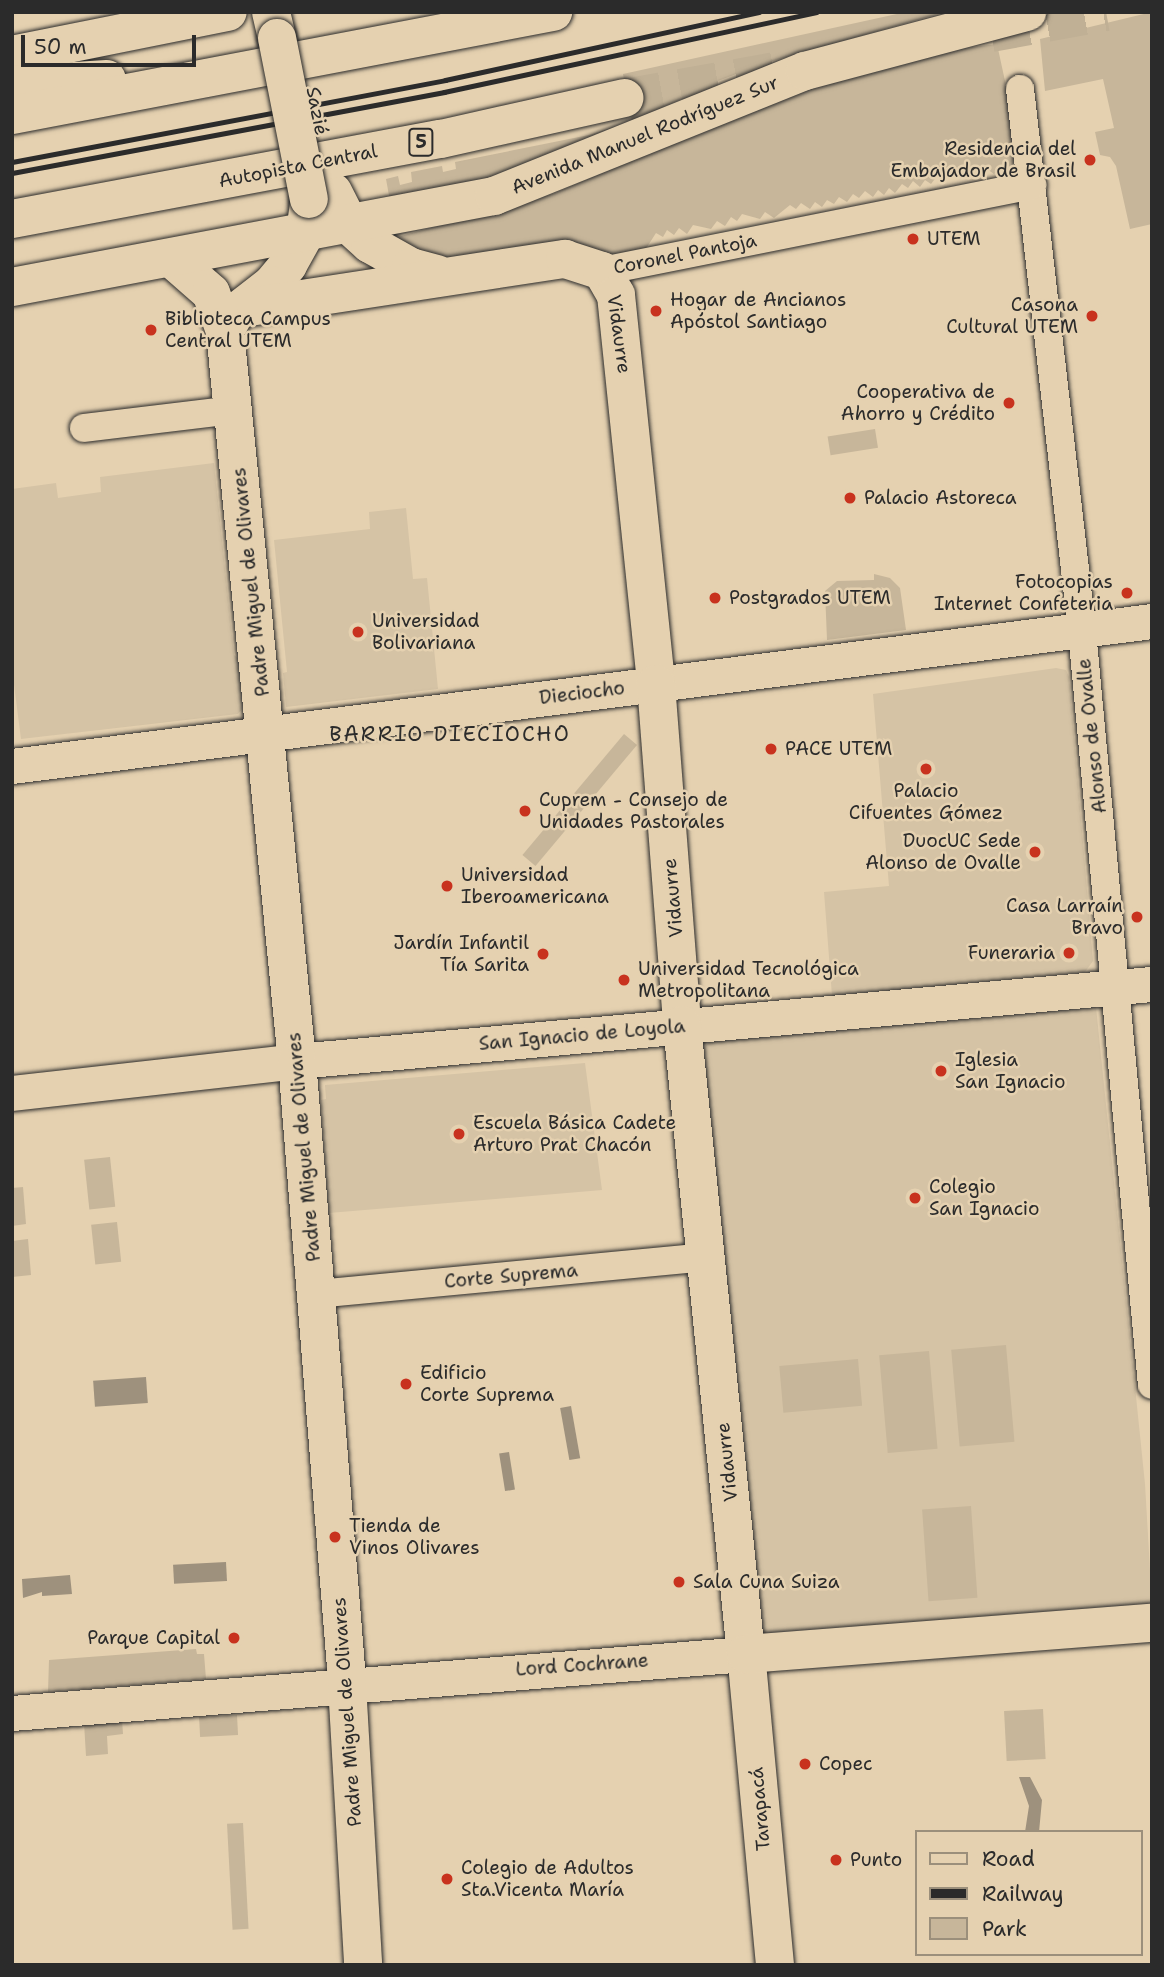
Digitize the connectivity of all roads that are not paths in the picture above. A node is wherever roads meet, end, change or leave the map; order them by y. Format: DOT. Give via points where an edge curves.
graph roads {
  1 [pos="228,12"];
  2 [pos="553,12"];
  3 [pos="1027,12"];
  4 [pos="286,25"];
  5 [pos="12,55"];
  6 [pos="175,84"];
  7 [pos="12,85"];
  8 [pos="1020,89"];
  9 [pos="624,98"];
  10 [pos="12,115"];
  11 [pos="1032,185"];
  12 [pos="316,208"];
  13 [pos="17,220"];
  14 [pos="350,226"];
  15 [pos="171,258"];
  16 [pos="602,271"];
  17 [pos="443,274"];
  18 [pos="12,287"];
  19 [pos="233,319"];
  20 [pos="233,410"];
  21 [pos="84,428"];
  22 [pos="1152,621"];
  23 [pos="1082,631"];
  24 [pos="656,684"];
  25 [pos="266,732"];
  26 [pos="12,766"];
  27 [pos="1152,984"];
  28 [pos="1117,987"];
  29 [pos="682,1025"];
  30 [pos="297,1061"];
  31 [pos="12,1093"];
  32 [pos="706,1258"];
  33 [pos="316,1294"];
  34 [pos="1152,1385"];
  35 [pos="1152,1623"];
  36 [pos="746,1654"];
  37 [pos="347,1683"];
  38 [pos="12,1713"];
  39 [pos="363,1965"];
  40 [pos="775,1965"];
  1 -- 5 [label="main road"];
  2 -- 6 [label="main road"];
  3 -- 14 [label="main road, Avenida Manuel Rodríguez Sur" via="805,71 522,187"];
  4 -- 12 [label="main road, Sazié"];
  6 -- 7 [label="main road" via="87,78"];
  6 -- 10 [label="main road"];
  8 -- 11 [label="street, Alonso de Ovalle"];
  9 -- 13 [label="main road, Autopista Central / 5" via="441,139"];
  11 -- 16 [label="street, Coronel Pantoja"];
  11 -- 23 [label="street, Alonso de Ovalle"];
  12 -- 14 [label="main road, Sazié"];
  12 -- 15 [label="main road"];
  12 -- 19 [label="main road" via="279,277"];
  14 -- 17 [label="main road, Sazié" via="396,261"];
  15 -- 18 [label="main road"];
  15 -- 19 [label="main road, Padre Miguel de Olivares"];
  16 -- 17 [label="main road, Coronel Pantoja" via="565,259"];
  16 -- 24 [label="main road, Vidaurre" via="619,306"];
  17 -- 19 [label="main road, Coronel Pantoja"];
  19 -- 20 [label="main road, Padre Miguel de Olivares"];
  20 -- 21 [label="street"];
  20 -- 25 [label="main road, Padre Miguel de Olivares"];
  22 -- 23 [label="street, Dieciocho"];
  23 -- 24 [label="street, Dieciocho"];
  23 -- 28 [label="street, Alonso de Ovalle"];
  24 -- 25 [label="street, Dieciocho"];
  24 -- 29 [label="main road, Vidaurre"];
  25 -- 26 [label="street, Dieciocho"];
  25 -- 30 [label="main road, Padre Miguel de Olivares"];
  27 -- 28 [label="street, San Ignacio de Loyola"];
  28 -- 29 [label="street, San Ignacio de Loyola"];
  28 -- 34 [label="street, Alonso de Ovalle"];
  29 -- 30 [label="street, San Ignacio de Loyola"];
  29 -- 32 [label="main road, Vidaurre"];
  30 -- 31 [label="street, San Ignacio de Loyola"];
  30 -- 33 [label="main road, Padre Miguel de Olivares"];
  32 -- 33 [label="street, Corte Suprema"];
  32 -- 36 [label="main road, Vidaurre"];
  33 -- 37 [label="main road, Padre Miguel de Olivares"];
  35 -- 36 [label="main road, Lord Cochrane"];
  36 -- 37 [label="street, Lord Cochrane"];
  36 -- 40 [label="main road, Tarapacá"];
  37 -- 38 [label="street, Lord Cochrane"];
  37 -- 39 [label="main road, Padre Miguel de Olivares"];
}
